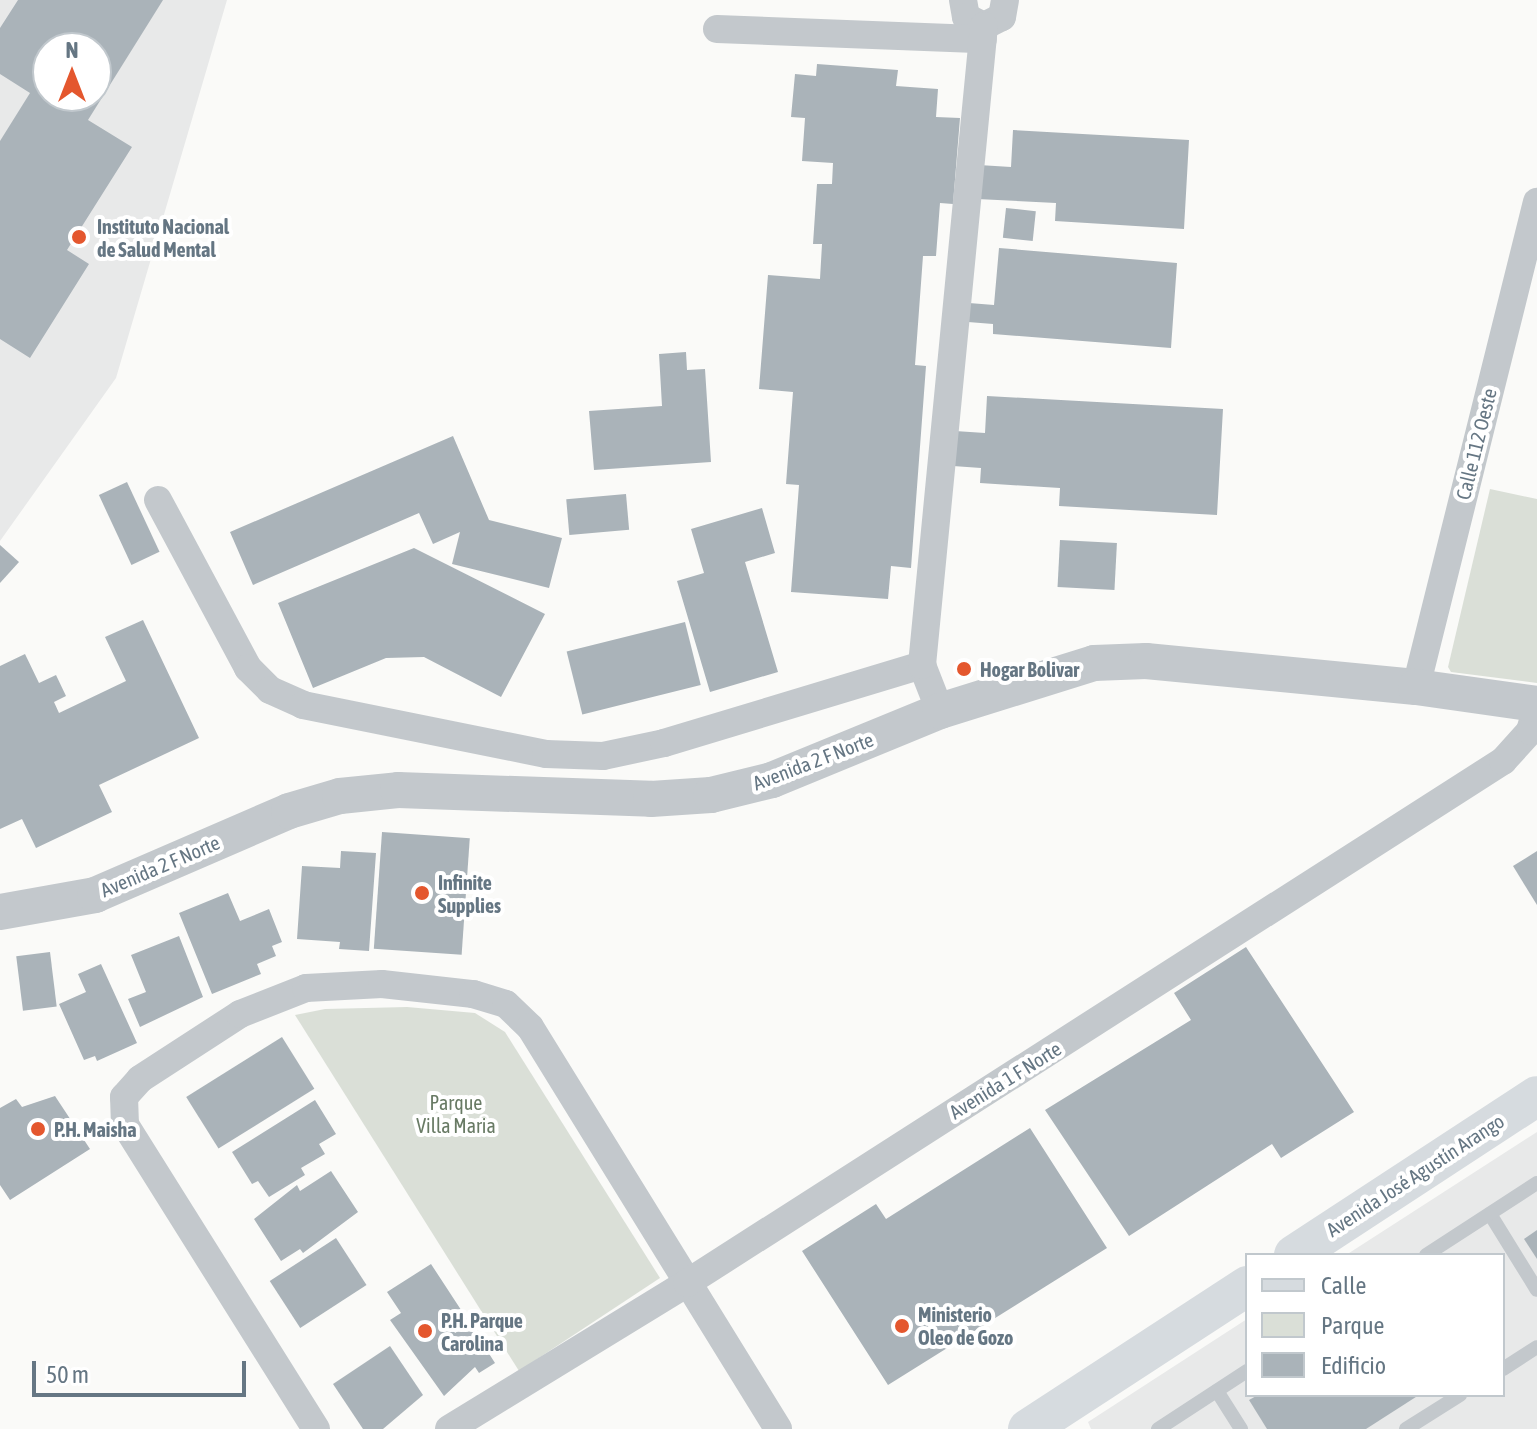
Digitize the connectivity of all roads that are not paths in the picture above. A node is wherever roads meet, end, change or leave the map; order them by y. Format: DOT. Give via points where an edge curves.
graph roads {
  1 [pos="963,0"];
  2 [pos="1005,0"];
  3 [pos="717,29"];
  4 [pos="984,33"];
  5 [pos="1537,202"];
  6 [pos="158,500"];
  7 [pos="922,665"];
  8 [pos="1416,687"];
  9 [pos="1537,706"];
  10 [pos="940,711"];
  11 [pos="0,912"];
  12 [pos="1537,1096"];
  13 [pos="1537,1183"];
  14 [pos="1490,1214"];
  15 [pos="1297,1253"];
  16 [pos="1429,1253"];
  17 [pos="687,1283"];
  18 [pos="1245,1287"];
  19 [pos="1537,1290"];
  20 [pos="1537,1347"];
  21 [pos="1505,1368"];
  22 [pos="1245,1372"];
  23 [pos="1217,1391"];
  24 [pos="1457,1397"];
  25 [pos="1049,1423"];
  26 [pos="316,1429"];
  27 [pos="449,1429"];
  28 [pos="778,1429"];
  29 [pos="1158,1429"];
  30 [pos="1241,1429"];
  31 [pos="1406,1429"];
  1 -- 4 [label="street" via="966,17"];
  2 -- 4 [label="street" via="1002,17"];
  3 -- 4 [label="street"];
  4 -- 7 [label="street"];
  5 -- 8 [label="street, Calle 112 Oeste"];
  6 -- 7 [label="street" via="248,668 270,690 303,705 546,754 603,756 664,743"];
  7 -- 10 [label="street"];
  8 -- 9 [label="street, Avenida 2 F Norte"];
  8 -- 10 [label="street, Avenida 2 F Norte" via="1146,661 1094,663"];
  9 -- 17 [label="street, Avenida 1 F Norte" via="1530,731 1503,761"];
  10 -- 11 [label="street, Avenida 2 F Norte" via="772,780 711,795 651,799 398,790 340,796 289,811 95,895"];
  12 -- 15 [label="main road, Avenida José Agustín Arango"];
  13 -- 14 [label="lane"];
  14 -- 16 [label="lane"];
  14 -- 19 [label="lane"];
  17 -- 26 [label="street" via="530,1027 506,1004 473,994 382,984 306,988 240,1014 140,1079 124,1097 125,1125"];
  17 -- 27 [label="street, Avenida 1 F Norte"];
  17 -- 28 [label="street"];
  18 -- 25 [label="main road"];
  20 -- 21 [label="lane"];
  22 -- 23 [label="lane"];
  23 -- 29 [label="lane"];
  23 -- 30 [label="lane"];
  24 -- 31 [label="lane"];
}
